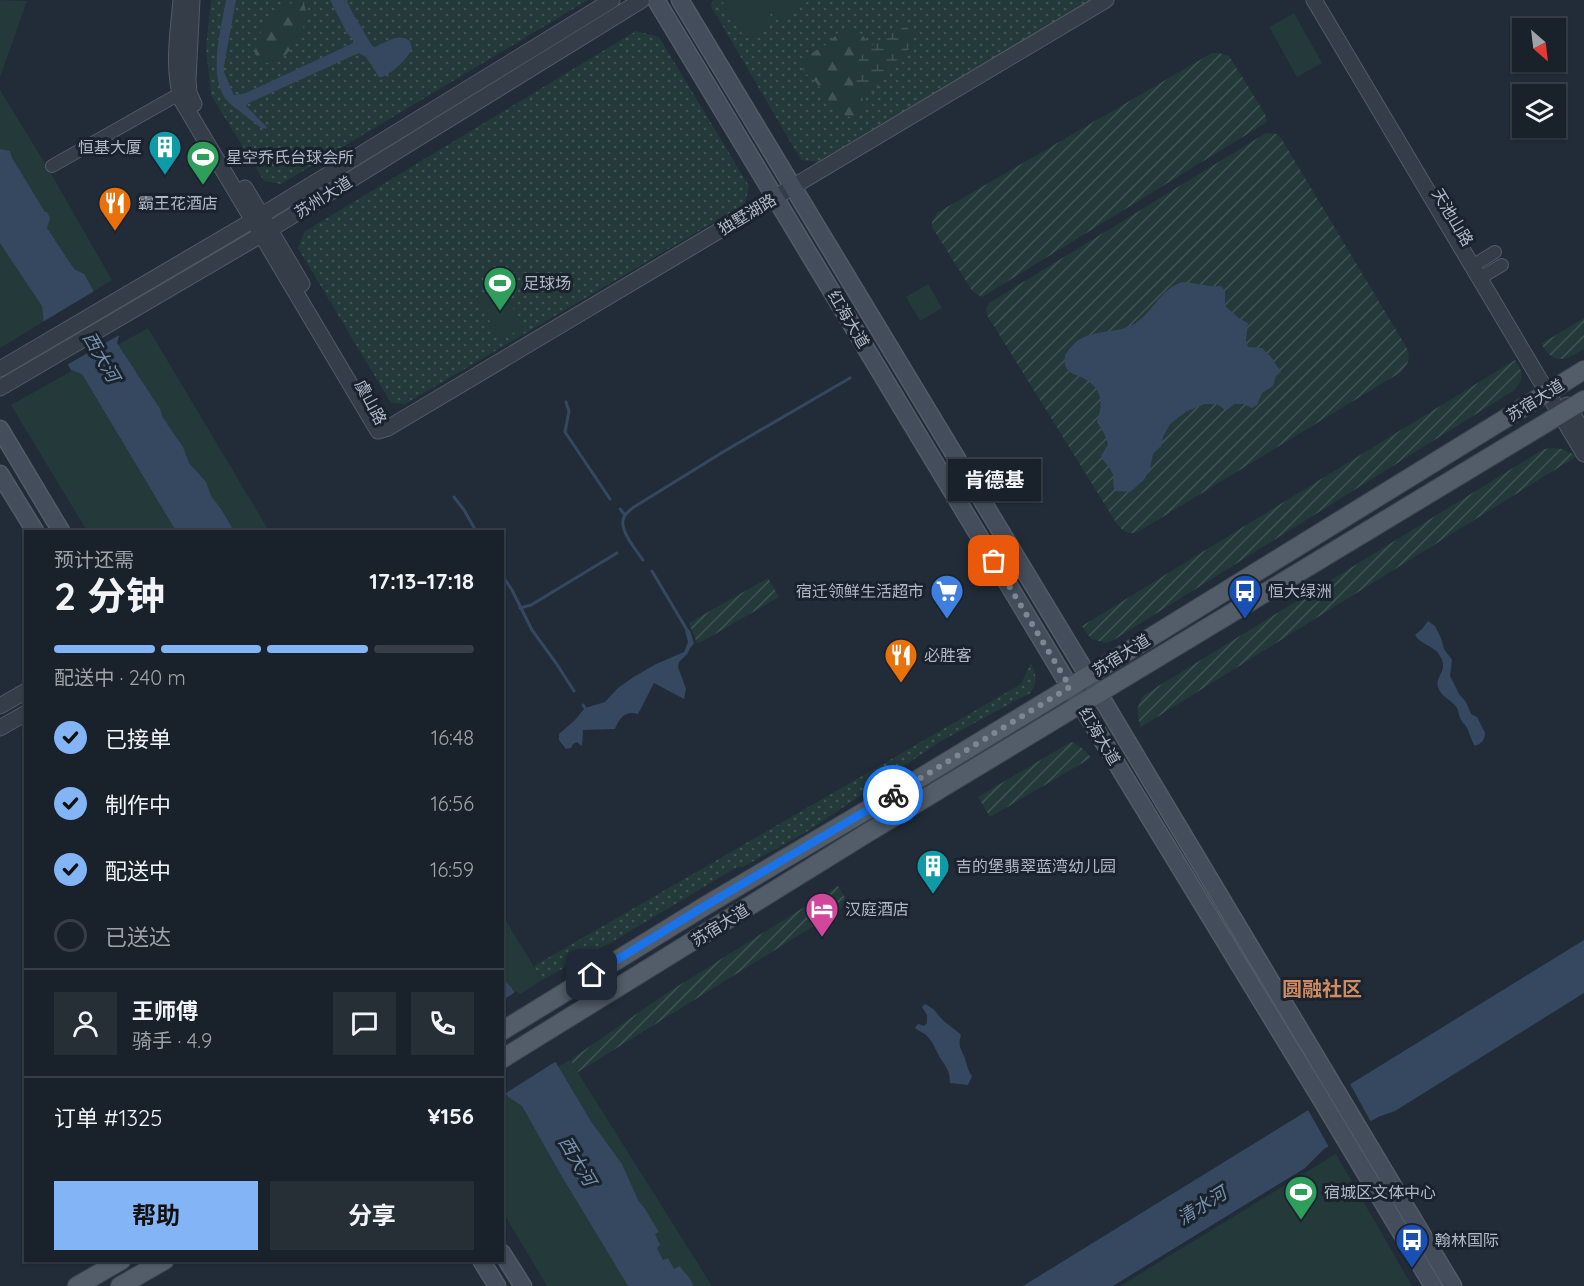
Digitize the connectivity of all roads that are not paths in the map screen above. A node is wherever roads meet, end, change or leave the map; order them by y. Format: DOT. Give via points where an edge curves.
graph roads {
  1 [pos="181,0"];
  2 [pos="192,0"];
  3 [pos="612,0"];
  4 [pos="642,0"];
  5 [pos="656,0"];
  6 [pos="680,0"];
  7 [pos="1106,0"];
  8 [pos="1314,0"];
  9 [pos="1324,0"];
  10 [pos="184,91"];
  11 [pos="52,166"];
  12 [pos="792,187"];
  13 [pos="776,197"];
  14 [pos="261,225"];
  15 [pos="1495,252"];
  16 [pos="1502,265"];
  17 [pos="1479,270"];
  18 [pos="0,369"];
  19 [pos="1584,370"];
  20 [pos="0,388"];
  21 [pos="1552,390"];
  22 [pos="1571,408"];
  23 [pos="0,429"];
  24 [pos="388,429"];
  25 [pos="1584,433"];
  26 [pos="1584,454"];
  27 [pos="0,474"];
  28 [pos="34,530"];
  29 [pos="61,530"];
  30 [pos="1088,675"];
  31 [pos="1070,687"];
  32 [pos="24,692"];
  33 [pos="1100,694"];
  34 [pos="1081,705"];
  35 [pos="0,706"];
  36 [pos="24,714"];
  37 [pos="0,728"];
  38 [pos="504,1030"];
  39 [pos="504,1058"];
  40 [pos="504,1255"];
  41 [pos="120,1262"];
  42 [pos="162,1262"];
  43 [pos="482,1262"];
  44 [pos="101,1280"];
  45 [pos="77,1286"];
  46 [pos="120,1286"];
  47 [pos="497,1286"];
  48 [pos="523,1286"];
  49 [pos="1433,1286"];
  50 [pos="1453,1286"];
  1 -- 10 [label="street, 虞山路" via="176,63 177,85"];
  2 -- 10 [label="street, 虞山路"];
  3 -- 14 [label="street, 苏州大道"];
  4 -- 14 [label="street, 苏州大道"];
  5 -- 13 [label="main road, 红海大道"];
  6 -- 12 [label="main road, 红海大道"];
  7 -- 12 [label="street, 独墅湖路"];
  8 -- 17 [label="street, 天池山路"];
  9 -- 17 [label="street, 天池山路"];
  10 -- 11 [label="street"];
  10 -- 14 [label="street, 虞山路" via="189,93"];
  12 -- 13 [label="street, 独墅湖路"];
  12 -- 30 [label="main road, 红海大道"];
  13 -- 24 [label="street, 独墅湖路"];
  13 -- 31 [label="main road, 红海大道"];
  14 -- 18 [label="street, 苏州大道" via="117,301"];
  14 -- 20 [label="street, 苏州大道" via="125,315"];
  14 -- 24 [label="street, 虞山路"];
  15 -- 17 [label="street"];
  16 -- 17 [label="street"];
  17 -- 21 [label="street, 天池山路"];
  19 -- 21 [label="main road, 苏宿大道"];
  21 -- 22 [label="street, 天池山路"];
  21 -- 30 [label="main road, 苏宿大道"];
  22 -- 25 [label="street, 天池山路"];
  22 -- 26 [label="street"];
  22 -- 33 [label="main road, 苏宿大道"];
  23 -- 29 [label="main road"];
  27 -- 28 [label="main road"];
  30 -- 31 [label="main road, 苏宿大道"];
  30 -- 33 [label="main road, 红海大道"];
  31 -- 34 [label="main road, 红海大道"];
  31 -- 38 [label="main road, 苏宿大道"];
  32 -- 35 [label="street"];
  33 -- 34 [label="main road, 苏宿大道"];
  33 -- 50 [label="main road, 红海大道"];
  34 -- 39 [label="main road, 苏宿大道"];
  34 -- 49 [label="main road, 红海大道"];
  36 -- 37 [label="street"];
  40 -- 48 [label="main road"];
  41 -- 44 [label="main road"];
  42 -- 46 [label="main road"];
  43 -- 47 [label="main road"];
  44 -- 45 [label="main road"];
}
